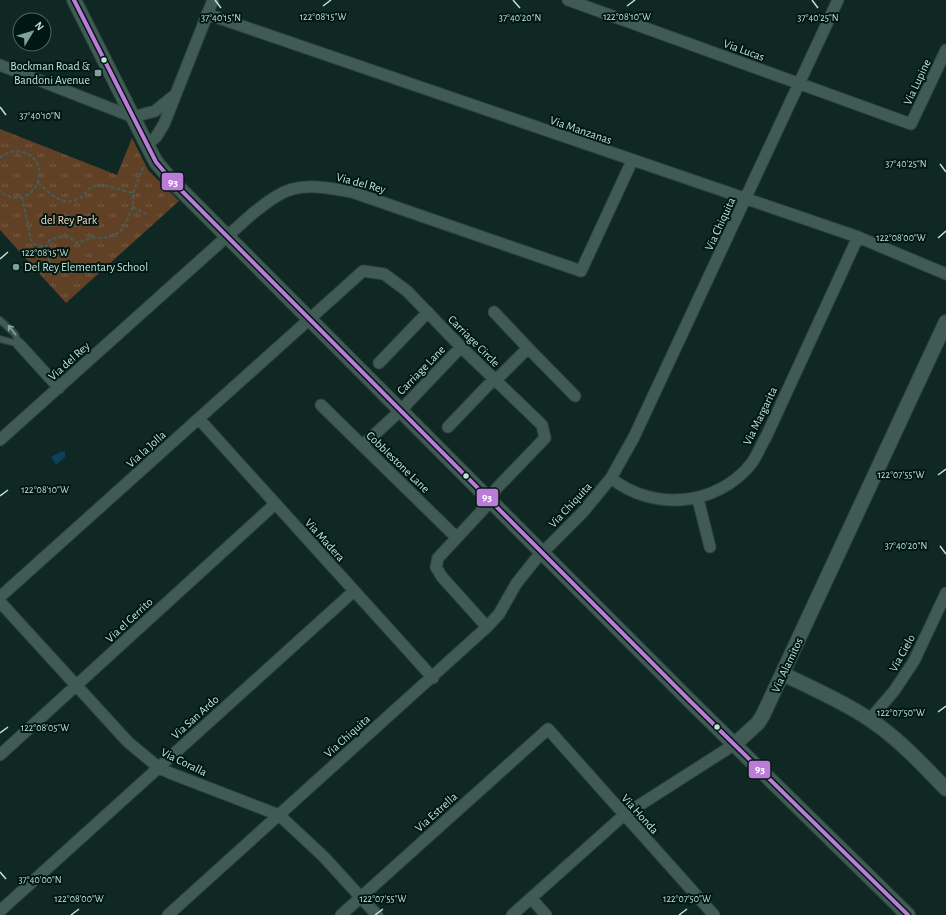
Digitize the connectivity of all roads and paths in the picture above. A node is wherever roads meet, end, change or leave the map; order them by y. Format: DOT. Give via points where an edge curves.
graph roads {
  1 [pos="74,0"];
  2 [pos="213,0"];
  3 [pos="568,0"];
  4 [pos="838,0"];
  5 [pos="207,14"];
  6 [pos="946,50"];
  7 [pos="0,65"];
  8 [pos="799,84"];
  9 [pos="176,94"];
  10 [pos="133,117"];
  11 [pos="911,124"];
  12 [pos="147,146"];
  13 [pos="0,158"];
  14 [pos="632,161"];
  15 [pos="156,162"];
  16 [pos="38,182"];
  17 [pos="0,191"];
  18 [pos="134,193"];
  19 [pos="22,197"];
  20 [pos="745,200"];
  21 [pos="133,207"];
  22 [pos="146,214"];
  23 [pos="227,237"];
  24 [pos="858,238"];
  25 [pos="46,247"];
  26 [pos="52,265"];
  27 [pos="946,274"];
  28 [pos="428,312"];
  29 [pos="494,312"];
  30 [pos="309,319"];
  31 [pos="0,320"];
  32 [pos="946,322"];
  33 [pos="0,339"];
  34 [pos="19,344"];
  35 [pos="461,347"];
  36 [pos="528,348"];
  37 [pos="379,363"];
  38 [pos="495,380"];
  39 [pos="59,388"];
  40 [pos="575,396"];
  41 [pos="321,405"];
  42 [pos="400,411"];
  43 [pos="199,419"];
  44 [pos="448,427"];
  45 [pos="0,440"];
  46 [pos="363,446"];
  47 [pos="611,478"];
  48 [pos="698,499"];
  49 [pos="491,501"];
  50 [pos="275,504"];
  51 [pos="456,537"];
  52 [pos="710,548"];
  53 [pos="543,553"];
  54 [pos="354,591"];
  55 [pos="946,593"];
  56 [pos="0,596"];
  57 [pos="0,602"];
  58 [pos="487,627"];
  59 [pos="783,674"];
  60 [pos="433,678"];
  61 [pos="76,686"];
  62 [pos="870,720"];
  63 [pos="548,729"];
  64 [pos="735,744"];
  65 [pos="0,754"];
  66 [pos="158,767"];
  67 [pos="946,789"];
  68 [pos="278,815"];
  69 [pos="624,815"];
  70 [pos="361,897"];
  71 [pos="531,898"];
  72 [pos="0,911"];
  73 [pos="168,915"];
  74 [pos="341,915"];
  75 [pos="377,915"];
  76 [pos="512,915"];
  77 [pos="546,915"];
  78 [pos="714,915"];
  79 [pos="908,915"];
  1 -- 10 [label="street"];
  2 -- 5 [label="street"];
  3 -- 8 [label="street, Via Lucas"];
  4 -- 8 [label="street, Via Chiquita"];
  5 -- 9 [label="street"];
  5 -- 14 [label="street, Via Manzanas"];
  6 -- 11 [label="street, Via Lupine"];
  7 -- 10 [label="street"];
  8 -- 11 [label="street, Via Lucas"];
  8 -- 20 [label="street, Via Chiquita"];
  9 -- 10 [label="street" via="155,111"];
  9 -- 12 [label="street" via="164,124"];
  10 -- 12 [label="street"];
  12 -- 15 [label="street"];
  13 -- 16 [label="path" via="14,151 26,153 39,167"];
  14 -- 20 [label="street, Via Manzanas"];
  14 -- 23 [label="street, Via del Rey" via="580,271 352,192 318,186 299,188 278,195"];
  15 -- 18 [label="path" via="142,168"];
  15 -- 23 [label="street"];
  16 -- 18 [label="path" via="59,200 69,202 81,197 93,186 104,185"];
  16 -- 19 [label="path" via="33,191"];
  17 -- 19 [label="path" via="10,197"];
  18 -- 21 [label="path"];
  19 -- 25 [label="path" via="31,240 34,244"];
  20 -- 24 [label="street, Via Manzanas"];
  20 -- 47 [label="street, Via Chiquita" via="634,437"];
  21 -- 22 [label="path"];
  21 -- 25 [label="path" via="122,230 113,236 93,237 77,243 71,238 58,237 50,241"];
  23 -- 30 [label="street"];
  23 -- 39 [label="street, Via del Rey"];
  24 -- 27 [label="street, Via Manzanas"];
  24 -- 48 [label="street, Via Margarita" via="766,437 750,464 724,487"];
  25 -- 26 [label="path" via="47,257"];
  28 -- 30 [label="street, Carriage Circle" via="407,291 384,274 363,271"];
  28 -- 35 [label="street, Carriage Circle"];
  28 -- 37 [label="street"];
  29 -- 36 [label="street"];
  30 -- 42 [label="street"];
  30 -- 43 [label="street, Via la Jolla"];
  34 -- 31 [label="lane, one-way" via="15,334"];
  32 -- 59 [label="street, Via Alamitos"];
  33 -- 34 [label="lane"];
  34 -- 39 [label="street"];
  35 -- 38 [label="street, Carriage Circle"];
  35 -- 42 [label="street, Carriage Lane"];
  36 -- 38 [label="street"];
  36 -- 40 [label="street"];
  38 -- 44 [label="street"];
  38 -- 49 [label="street, Carriage Circle" via="542,425 545,438 496,489"];
  39 -- 45 [label="street, Via del Rey"];
  41 -- 46 [label="street, Cobblestone Lane"];
  42 -- 46 [label="street, Carriage Lane"];
  42 -- 49 [label="street"];
  43 -- 50 [label="street, Via Madera"];
  43 -- 56 [label="street, Via la Jolla"];
  46 -- 51 [label="street, Cobblestone Lane"];
  47 -- 48 [label="street, Via Margarita" via="620,486 648,497 676,501"];
  47 -- 53 [label="street, Via Chiquita" via="583,512"];
  48 -- 52 [label="street"];
  49 -- 51 [label="street"];
  49 -- 53 [label="street"];
  50 -- 54 [label="street, Via Madera"];
  50 -- 61 [label="street, Via el Cerrito"];
  51 -- 58 [label="street" via="438,558 436,567"];
  53 -- 58 [label="street, Via Chiquita" via="516,584 499,614"];
  53 -- 64 [label="street"];
  54 -- 60 [label="street, Via Madera"];
  54 -- 66 [label="street, Via San Ardo"];
  55 -- 62 [label="street, Via Cielo" via="914,662"];
  57 -- 61 [label="street, Via Coralla"];
  58 -- 60 [label="street, Via Chiquita"];
  59 -- 62 [label="street" via="820,690"];
  59 -- 64 [label="street, Via Alamitos" via="761,719"];
  60 -- 68 [label="street, Via Chiquita"];
  61 -- 65 [label="street, Via el Cerrito"];
  61 -- 66 [label="street, Via Coralla" via="128,742"];
  62 -- 67 [label="street" via="903,746"];
  63 -- 69 [label="street, Via Honda"];
  63 -- 70 [label="street, Via Estrella"];
  64 -- 69 [label="street, Via Alamitos"];
  64 -- 79 [label="street"];
  66 -- 68 [label="street, Via Coralla"];
  66 -- 72 [label="street, Via San Ardo"];
  68 -- 70 [label="street, Via Coralla" via="324,857"];
  68 -- 73 [label="street, Via Chiquita"];
  69 -- 71 [label="street, Via Alamitos"];
  69 -- 78 [label="street, Via Honda"];
  70 -- 74 [label="street, Via Estrella"];
  70 -- 75 [label="street, Via Coralla"];
  71 -- 76 [label="street, Via Alamitos"];
  71 -- 77 [label="street"];
}
